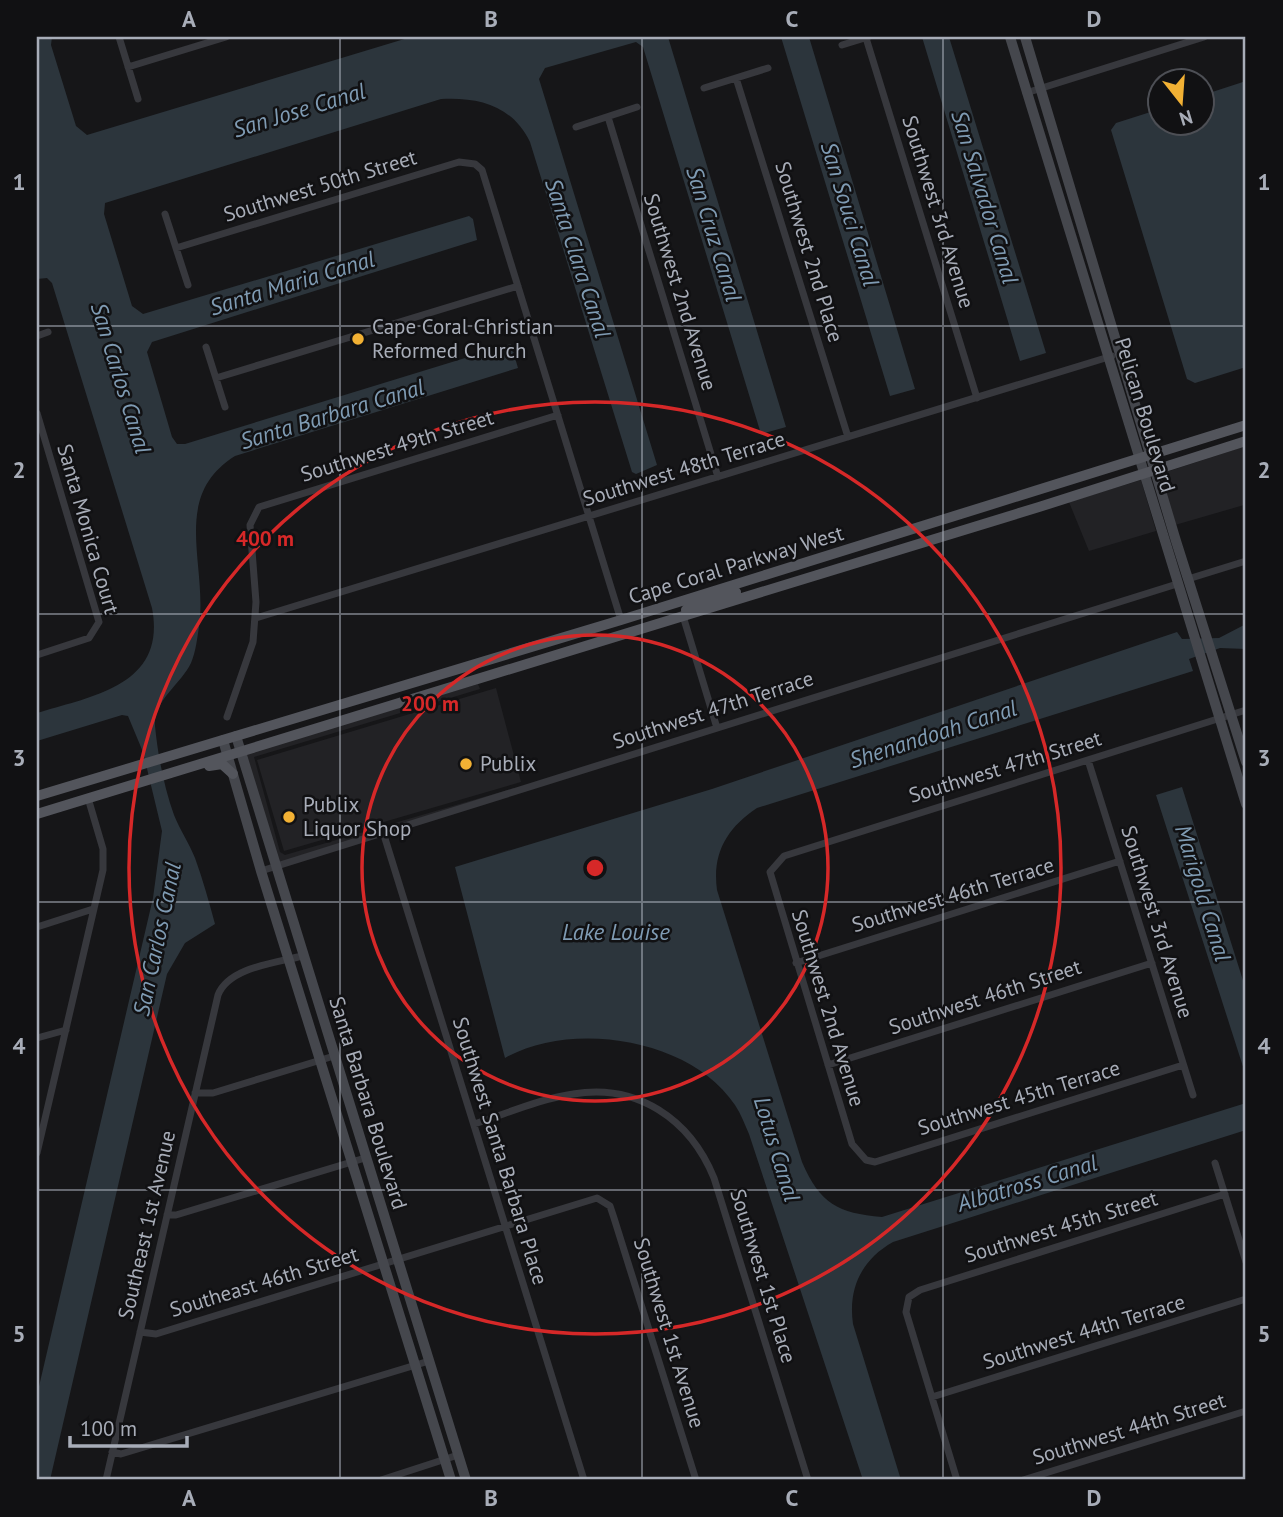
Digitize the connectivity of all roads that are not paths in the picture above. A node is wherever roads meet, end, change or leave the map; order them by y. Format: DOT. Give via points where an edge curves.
graph roads {
  1 [pos="119,37"];
  2 [pos="226,37"];
  3 [pos="867,37"];
  4 [pos="1010,37"];
  5 [pos="1025,37"];
  6 [pos="1204,37"];
  7 [pos="842,45"];
  8 [pos="128,67"];
  9 [pos="768,68"];
  10 [pos="736,78"];
  11 [pos="704,88"];
  12 [pos="1041,88"];
  13 [pos="1026,93"];
  14 [pos="138,99"];
  15 [pos="637,107"];
  16 [pos="608,117"];
  17 [pos="576,127"];
  18 [pos="165,214"];
  19 [pos="176,248"];
  20 [pos="188,285"];
  21 [pos="518,286"];
  22 [pos="48,332"];
  23 [pos="37,336"];
  24 [pos="206,347"];
  25 [pos="1121,353"];
  26 [pos="1107,358"];
  27 [pos="216,378"];
  28 [pos="977,398"];
  29 [pos="225,407"];
  30 [pos="37,413"];
  31 [pos="558,415"];
  32 [pos="1246,425"];
  33 [pos="848,437"];
  34 [pos="1246,441"];
  35 [pos="1152,456"];
  36 [pos="1139,460"];
  37 [pos="1155,470"];
  38 [pos="1143,474"];
  39 [pos="718,477"];
  40 [pos="589,516"];
  41 [pos="1246,561"];
  42 [pos="768,574"];
  43 [pos="1188,579"];
  44 [pos="1177,584"];
  45 [pos="682,616"];
  46 [pos="256,618"];
  47 [pos="1201,619"];
  48 [pos="621,621"];
  49 [pos="37,655"];
  50 [pos="535,661"];
  51 [pos="485,662"];
  52 [pos="398,704"];
  53 [pos="1246,710"];
  54 [pos="1231,715"];
  55 [pos="227,717"];
  56 [pos="1220,719"];
  57 [pos="717,728"];
  58 [pos="236,736"];
  59 [pos="223,740"];
  60 [pos="241,751"];
  61 [pos="228,755"];
  62 [pos="1088,760"];
  63 [pos="1246,762"];
  64 [pos="233,774"];
  65 [pos="169,776"];
  66 [pos="37,796"];
  67 [pos="88,798"];
  68 [pos="1246,804"];
  69 [pos="37,814"];
  70 [pos="383,832"];
  71 [pos="1120,861"];
  72 [pos="776,862"];
  73 [pos="276,866"];
  74 [pos="261,871"];
  75 [pos="93,909"];
  76 [pos="37,927"];
  77 [pos="302,956"];
  78 [pos="288,960"];
  79 [pos="796,963"];
  80 [pos="1152,963"];
  81 [pos="66,1030"];
  82 [pos="37,1038"];
  83 [pos="334,1056"];
  84 [pos="320,1060"];
  85 [pos="828,1065"];
  86 [pos="1183,1065"];
  87 [pos="195,1093"];
  88 [pos="1193,1095"];
  89 [pos="474,1124"];
  90 [pos="37,1151"];
  91 [pos="365,1158"];
  92 [pos="866,1160"];
  93 [pos="351,1162"];
  94 [pos="1215,1163"];
  95 [pos="1225,1194"];
  96 [pos="167,1215"];
  97 [pos="505,1225"];
  98 [pos="397,1259"];
  99 [pos="1246,1262"];
  100 [pos="383,1264"];
  101 [pos="1246,1299"];
  102 [pos="140,1332"];
  103 [pos="429,1361"];
  104 [pos="414,1365"];
  105 [pos="932,1397"];
  106 [pos="1246,1410"];
  107 [pos="112,1452"];
  108 [pos="458,1455"];
  109 [pos="444,1460"];
  110 [pos="106,1480"];
  111 [pos="381,1480"];
  112 [pos="450,1480"];
  113 [pos="466,1480"];
  114 [pos="584,1480"];
  115 [pos="696,1480"];
  116 [pos="808,1480"];
  117 [pos="957,1480"];
  118 [pos="1023,1480"];
  1 -- 8 [label="street"];
  2 -- 8 [label="street"];
  3 -- 7 [label="street, Southwest 3rd Avenue"];
  3 -- 28 [label="street, Southwest 3rd Avenue"];
  4 -- 13 [label="street, Pelican Boulevard"];
  5 -- 12 [label="street, Pelican Boulevard"];
  6 -- 12 [label="street"];
  8 -- 14 [label="street"];
  9 -- 10 [label="street"];
  10 -- 11 [label="street"];
  10 -- 33 [label="street, Southwest 2nd Place"];
  12 -- 13 [label="street"];
  12 -- 25 [label="street, Pelican Boulevard"];
  13 -- 26 [label="street, Pelican Boulevard"];
  15 -- 16 [label="street"];
  16 -- 17 [label="street"];
  16 -- 39 [label="street, Southwest 2nd Avenue"];
  18 -- 19 [label="street"];
  19 -- 20 [label="street"];
  19 -- 21 [label="street, Southwest 50th Street" via="459,162 482,170"];
  21 -- 27 [label="street"];
  21 -- 31 [label="street"];
  22 -- 23 [label="street"];
  24 -- 27 [label="street"];
  25 -- 26 [label="street, Southwest 48th Terrace"];
  25 -- 35 [label="street, Pelican Boulevard"];
  26 -- 28 [label="street, Southwest 48th Terrace"];
  26 -- 36 [label="street, Pelican Boulevard"];
  27 -- 29 [label="street"];
  28 -- 33 [label="street, Southwest 48th Terrace"];
  30 -- 49 [label="street, Santa Monica Court" via="99,622 89,638"];
  31 -- 40 [label="street"];
  31 -- 46 [label="street, Southwest 49th Street" via="267,504 252,516"];
  32 -- 35 [label="main road, Cape Coral Parkway West"];
  33 -- 39 [label="street, Southwest 48th Terrace"];
  34 -- 37 [label="main road, Cape Coral Parkway West"];
  35 -- 36 [label="main road, Cape Coral Parkway West"];
  35 -- 37 [label="street, Pelican Boulevard"];
  36 -- 38 [label="street, Pelican Boulevard"];
  36 -- 42 [label="main road, Cape Coral Parkway West"];
  37 -- 38 [label="main road, Cape Coral Parkway West"];
  37 -- 43 [label="street, Pelican Boulevard"];
  38 -- 44 [label="street, Pelican Boulevard"];
  38 -- 45 [label="main road, Cape Coral Parkway West"];
  39 -- 40 [label="street, Southwest 48th Terrace"];
  40 -- 46 [label="street, Southwest 48th Terrace"];
  40 -- 48 [label="street"];
  41 -- 43 [label="street"];
  42 -- 45 [label="main road" via="756,585 689,607"];
  42 -- 48 [label="main road, Cape Coral Parkway West"];
  43 -- 47 [label="street, Pelican Boulevard"];
  44 -- 47 [label="street" via="1189,595"];
  44 -- 56 [label="street, Pelican Boulevard"];
  44 -- 57 [label="street, Southwest 47th Terrace"];
  45 -- 50 [label="main road, Cape Coral Parkway West"];
  45 -- 57 [label="street"];
  46 -- 55 [label="street" via="247,665"];
  47 -- 54 [label="street, Pelican Boulevard"];
  48 -- 50 [label="main road" via="612,631 543,652"];
  48 -- 51 [label="main road, Cape Coral Parkway West"];
  50 -- 52 [label="main road, Cape Coral Parkway West"];
  51 -- 52 [label="main road" via="470,673 408,691"];
  51 -- 58 [label="main road, Cape Coral Parkway West"];
  52 -- 60 [label="main road, Cape Coral Parkway West"];
  53 -- 54 [label="street, Southwest 47th Street"];
  54 -- 56 [label="street, Southwest 47th Street"];
  54 -- 63 [label="street, Pelican Boulevard"];
  56 -- 62 [label="street, Southwest 47th Street"];
  56 -- 68 [label="street, Pelican Boulevard"];
  57 -- 70 [label="street, Southwest 47th Terrace"];
  58 -- 59 [label="main road, Cape Coral Parkway West"];
  58 -- 60 [label="street, Santa Barbara Boulevard"];
  59 -- 61 [label="street, Santa Barbara Boulevard"];
  59 -- 66 [label="main road, Cape Coral Parkway West"];
  60 -- 61 [label="main road, Cape Coral Parkway West"];
  60 -- 73 [label="street, Santa Barbara Boulevard"];
  61 -- 64 [label="street, Santa Barbara Boulevard"];
  61 -- 65 [label="main road, Cape Coral Parkway West"];
  62 -- 71 [label="street, Southwest 3rd Avenue"];
  62 -- 72 [label="street, Southwest 47th Street"];
  64 -- 65 [label="main road" via="219,764"];
  64 -- 74 [label="street, Santa Barbara Boulevard"];
  65 -- 67 [label="main road"];
  67 -- 69 [label="main road"];
  67 -- 75 [label="street" via="104,857"];
  70 -- 73 [label="street, Southwest 47th Terrace"];
  70 -- 89 [label="street, Southwest Santa Barbara Place"];
  71 -- 79 [label="street, Southwest 46th Terrace"];
  71 -- 80 [label="street, Southwest 3rd Avenue"];
  72 -- 79 [label="street, Southwest 2nd Avenue" via="771,881"];
  73 -- 74 [label="street, Southwest 47th Terrace"];
  73 -- 77 [label="street, Santa Barbara Boulevard"];
  74 -- 78 [label="street, Santa Barbara Boulevard"];
  75 -- 76 [label="street"];
  75 -- 81 [label="street"];
  77 -- 78 [label="street"];
  77 -- 83 [label="street, Santa Barbara Boulevard"];
  78 -- 84 [label="street, Santa Barbara Boulevard"];
  78 -- 87 [label="street, Southeast 1st Avenue" via="227,980 218,995"];
  79 -- 85 [label="street, Southwest 2nd Avenue"];
  80 -- 85 [label="street, Southwest 46th Street"];
  80 -- 86 [label="street, Southwest 3rd Avenue"];
  81 -- 82 [label="street"];
  81 -- 90 [label="street"];
  83 -- 84 [label="street"];
  83 -- 91 [label="street, Santa Barbara Boulevard"];
  84 -- 87 [label="street" via="213,1093"];
  84 -- 93 [label="street, Santa Barbara Boulevard"];
  85 -- 92 [label="street, Southwest 2nd Avenue" via="852,1144"];
  86 -- 88 [label="street, Southwest 3rd Avenue"];
  86 -- 92 [label="street, Southwest 45th Terrace" via="875,1162"];
  87 -- 96 [label="street, Southeast 1st Avenue"];
  89 -- 97 [label="street, Southwest Santa Barbara Place"];
  89 -- 116 [label="street, Southwest 1st Place" via="576,1093 616,1093 650,1104 688,1133 710,1167"];
  91 -- 93 [label="street"];
  91 -- 98 [label="street, Santa Barbara Boulevard"];
  93 -- 96 [label="street"];
  93 -- 100 [label="street, Santa Barbara Boulevard"];
  94 -- 95 [label="street"];
  95 -- 99 [label="street"];
  95 -- 105 [label="street, Southwest 45th Street" via="909,1297 906,1312"];
  96 -- 102 [label="street, Southeast 1st Avenue"];
  97 -- 98 [label="street"];
  97 -- 114 [label="street, Southwest Santa Barbara Place"];
  97 -- 115 [label="street, Southwest 1st Avenue" via="589,1199 603,1200 614,1217"];
  98 -- 100 [label="street, Southeast 46th Street"];
  98 -- 103 [label="street, Santa Barbara Boulevard"];
  100 -- 102 [label="street, Southeast 46th Street" via="156,1334"];
  100 -- 104 [label="street, Santa Barbara Boulevard"];
  101 -- 105 [label="street, Southwest 44th Terrace"];
  102 -- 107 [label="street, Southeast 1st Avenue"];
  103 -- 104 [label="street"];
  103 -- 108 [label="street, Santa Barbara Boulevard"];
  104 -- 107 [label="street" via="121,1454"];
  104 -- 109 [label="street, Santa Barbara Boulevard"];
  105 -- 117 [label="street"];
  106 -- 118 [label="street, Southwest 44th Street"];
  107 -- 110 [label="street, Southeast 1st Avenue"];
  108 -- 109 [label="street"];
  108 -- 113 [label="street, Santa Barbara Boulevard"];
  109 -- 111 [label="street"];
  109 -- 112 [label="street, Santa Barbara Boulevard"];
}
